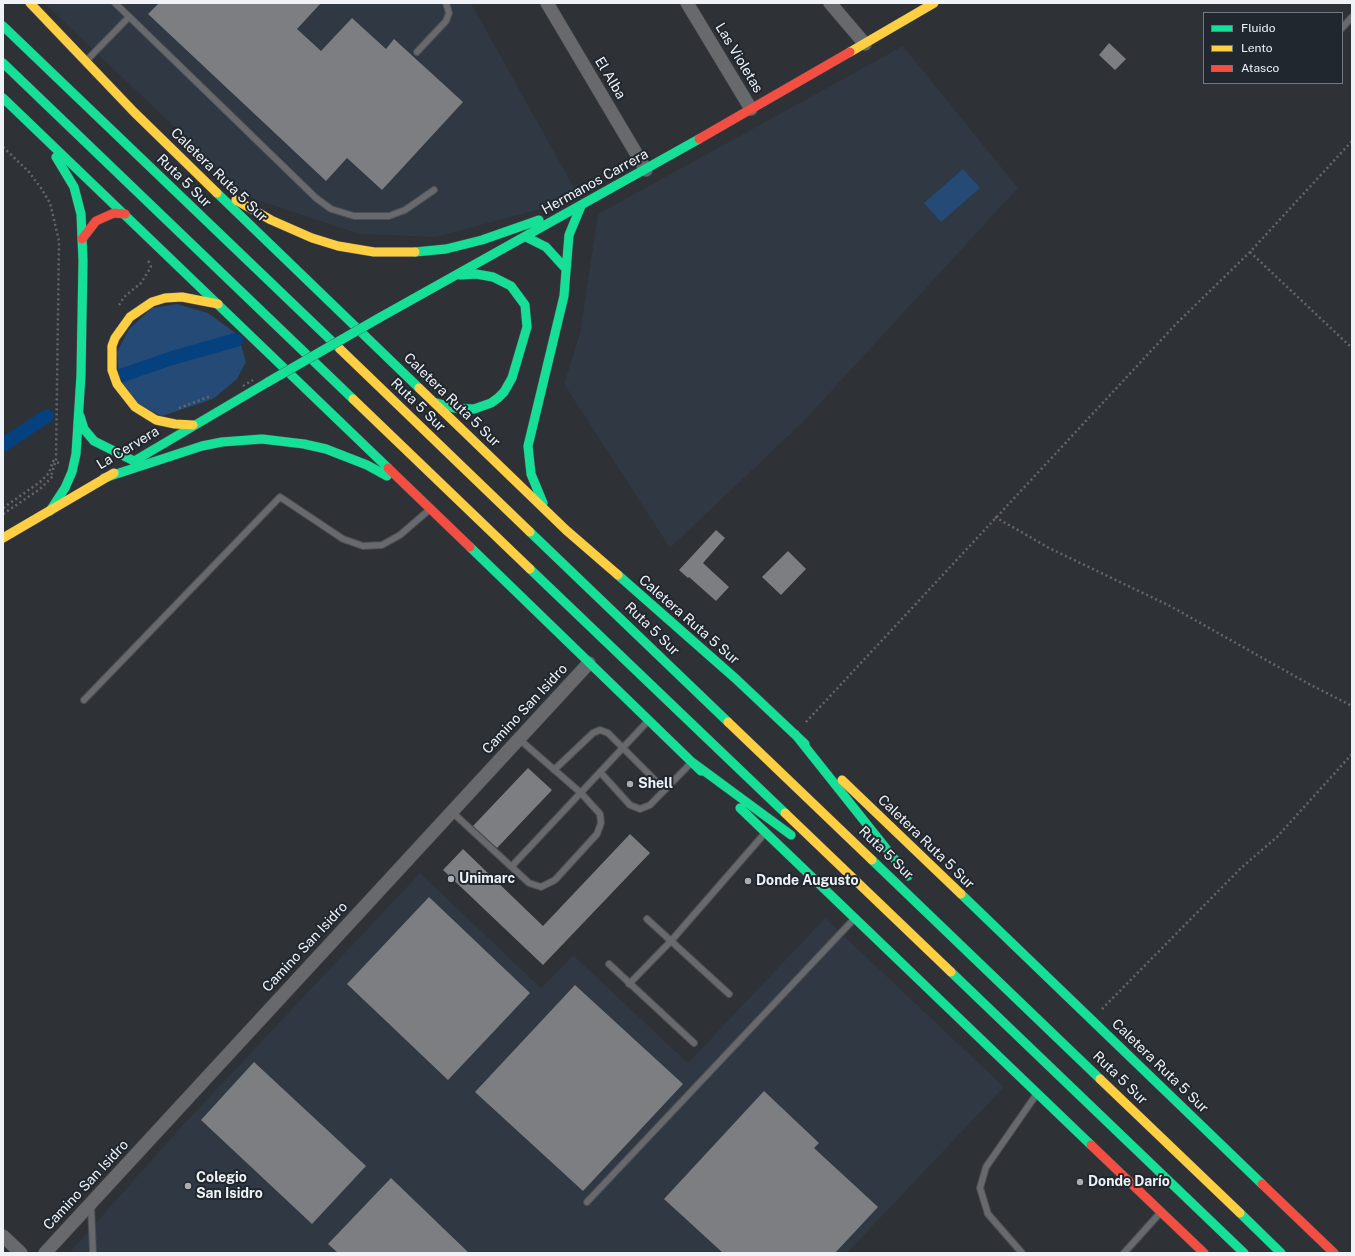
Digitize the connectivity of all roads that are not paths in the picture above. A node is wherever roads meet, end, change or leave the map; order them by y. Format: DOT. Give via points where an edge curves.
graph roads {
  1 [pos="30,3"];
  2 [pos="115,3"];
  3 [pos="446,3"];
  4 [pos="547,3"];
  5 [pos="687,3"];
  6 [pos="830,3"];
  7 [pos="934,3"];
  8 [pos="1352,16"];
  9 [pos="129,17"];
  10 [pos="3,26"];
  11 [pos="1343,27"];
  12 [pos="865,44"];
  13 [pos="417,52"];
  14 [pos="85,62"];
  15 [pos="3,63"];
  16 [pos="3,98"];
  17 [pos="751,110"];
  18 [pos="36,129"];
  19 [pos="646,170"];
  20 [pos="205,180"];
  21 [pos="434,190"];
  22 [pos="581,206"];
  23 [pos="125,214"];
  24 [pos="526,236"];
  25 [pos="82,239"];
  26 [pos="566,269"];
  27 [pos="458,275"];
  28 [pos="219,304"];
  29 [pos="268,382"];
  30 [pos="434,402"];
  31 [pos="79,414"];
  32 [pos="193,425"];
  33 [pos="134,461"];
  34 [pos="104,478"];
  35 [pos="419,499"];
  36 [pos="430,509"];
  37 [pos="50,511"];
  38 [pos="549,514"];
  39 [pos="3,538"];
  40 [pos="589,663"];
  41 [pos="84,700"];
  42 [pos="649,720"];
  43 [pos="795,734"];
  44 [pos="519,739"];
  45 [pos="623,748"];
  46 [pos="692,762"];
  47 [pos="554,770"];
  48 [pos="600,772"];
  49 [pos="666,790"];
  50 [pos="581,793"];
  51 [pos="452,812"];
  52 [pos="766,832"];
  53 [pos="512,866"];
  54 [pos="915,884"];
  55 [pos="870,893"];
  56 [pos="938,910"];
  57 [pos="855,918"];
  58 [pos="647,919"];
  59 [pos="671,941"];
  60 [pos="609,964"];
  61 [pos="991,973"];
  62 [pos="629,984"];
  63 [pos="729,994"];
  64 [pos="694,1043"];
  65 [pos="1037,1094"];
  66 [pos="587,1202"];
  67 [pos="91,1203"];
  68 [pos="1161,1212"];
  69 [pos="3,1236"];
  70 [pos="21,1253"];
  71 [pos="45,1253"];
  72 [pos="93,1253"];
  73 [pos="1022,1253"];
  74 [pos="1124,1253"];
  75 [pos="1204,1253"];
  76 [pos="1244,1253"];
  77 [pos="1281,1253"];
  78 [pos="1334,1253"];
  1 -- 14 [label="main road, Caletera Ruta 5 Sur"];
  2 -- 9 [label="lane"];
  3 -- 13 [label="lane" via="449,13 446,22"];
  4 -- 19 [label="street, El Alba"];
  5 -- 17 [label="street, Las Violetas"];
  6 -- 12 [label="street"];
  7 -- 12 [label="main road, Hermanos Carrera"];
  8 -- 11 [label="lane"];
  9 -- 14 [label="lane"];
  9 -- 21 [label="lane" via="316,198 331,208 354,216 389,216 405,210"];
  10 -- 61 [label="main road, Ruta 5 Sur"];
  12 -- 17 [label="main road, Hermanos Carrera"];
  14 -- 20 [label="main road, Caletera Ruta 5 Sur"];
  15 -- 55 [label="main road"];
  16 -- 18 [label="main road"];
  17 -- 19 [label="main road, Hermanos Carrera"];
  18 -- 23 [label="main road"];
  18 -- 25 [label="main road" via="63,166 74,187"];
  19 -- 22 [label="main road, Hermanos Carrera"];
  20 -- 22 [label="main road" via="290,229 338,246 374,252 409,253 461,246"];
  20 -- 30 [label="main road, Caletera Ruta 5 Sur"];
  22 -- 24 [label="main road, Hermanos Carrera"];
  22 -- 26 [label="main road" via="569,235"];
  23 -- 25 [label="main road" via="114,213 96,221"];
  23 -- 28 [label="main road"];
  24 -- 26 [label="main road" via="546,247"];
  24 -- 27 [label="main road, Hermanos Carrera"];
  25 -- 31 [label="main road"];
  26 -- 38 [label="main road" via="564,296 528,446 531,474"];
  27 -- 29 [label="main road, Hermanos Carrera, bridge"];
  27 -- 30 [label="main road" via="484,275 511,286 525,305 527,327 512,378 498,398 474,409 454,408"];
  28 -- 32 [label="main road" via="182,297 152,302 130,317 112,346 112,370 117,384 135,407 156,420"];
  28 -- 35 [label="main road"];
  29 -- 32 [label="main road, La Cervera"];
  30 -- 38 [label="main road, Caletera Ruta 5 Sur"];
  31 -- 33 [label="main road" via="84,430 94,441"];
  31 -- 37 [label="main road" via="72,472"];
  32 -- 33 [label="main road, La Cervera"];
  33 -- 34 [label="main road, La Cervera"];
  34 -- 35 [label="main road" via="202,446 242,440 282,440 311,445 347,456 386,476"];
  34 -- 37 [label="main road, La Cervera"];
  35 -- 36 [label="main road"];
  36 -- 40 [label="main road"];
  36 -- 41 [label="lane" via="400,536 382,545 363,546 343,539 280,498"];
  37 -- 39 [label="main road, La Cervera"];
  38 -- 43 [label="main road, Caletera Ruta 5 Sur"];
  40 -- 42 [label="main road"];
  40 -- 44 [label="street, Camino San Isidro"];
  42 -- 45 [label="lane"];
  42 -- 46 [label="main road"];
  43 -- 54 [label="main road"];
  43 -- 78 [label="main road, Caletera Ruta 5 Sur"];
  44 -- 47 [label="lane"];
  44 -- 51 [label="street, Camino San Isidro"];
  45 -- 47 [label="lane" via="608,733 600,730 593,733"];
  45 -- 48 [label="lane"];
  45 -- 49 [label="lane"];
  46 -- 49 [label="lane"];
  46 -- 52 [label="main road"];
  46 -- 55 [label="main road"];
  47 -- 50 [label="lane"];
  48 -- 49 [label="lane" via="630,805 640,809 650,805"];
  48 -- 50 [label="lane"];
  50 -- 53 [label="lane"];
  50 -- 53 [label="lane" via="600,814 601,823 597,834 555,880 541,887 529,883"];
  51 -- 53 [label="lane"];
  51 -- 67 [label="street, Camino San Isidro"];
  52 -- 57 [label="main road"];
  52 -- 59 [label="lane"];
  55 -- 76 [label="main road"];
  56 -- 61 [label="main road"];
  57 -- 65 [label="main road"];
  57 -- 66 [label="lane"];
  58 -- 59 [label="lane"];
  59 -- 62 [label="lane"];
  59 -- 63 [label="lane"];
  60 -- 62 [label="lane"];
  61 -- 77 [label="main road, Ruta 5 Sur"];
  62 -- 64 [label="lane"];
  65 -- 68 [label="main road"];
  65 -- 73 [label="lane" via="986,1167 980,1188 988,1214"];
  67 -- 71 [label="street, Camino San Isidro"];
  67 -- 72 [label="lane"];
  68 -- 74 [label="lane"];
  68 -- 75 [label="main road"];
  69 -- 70 [label="street"];
}
